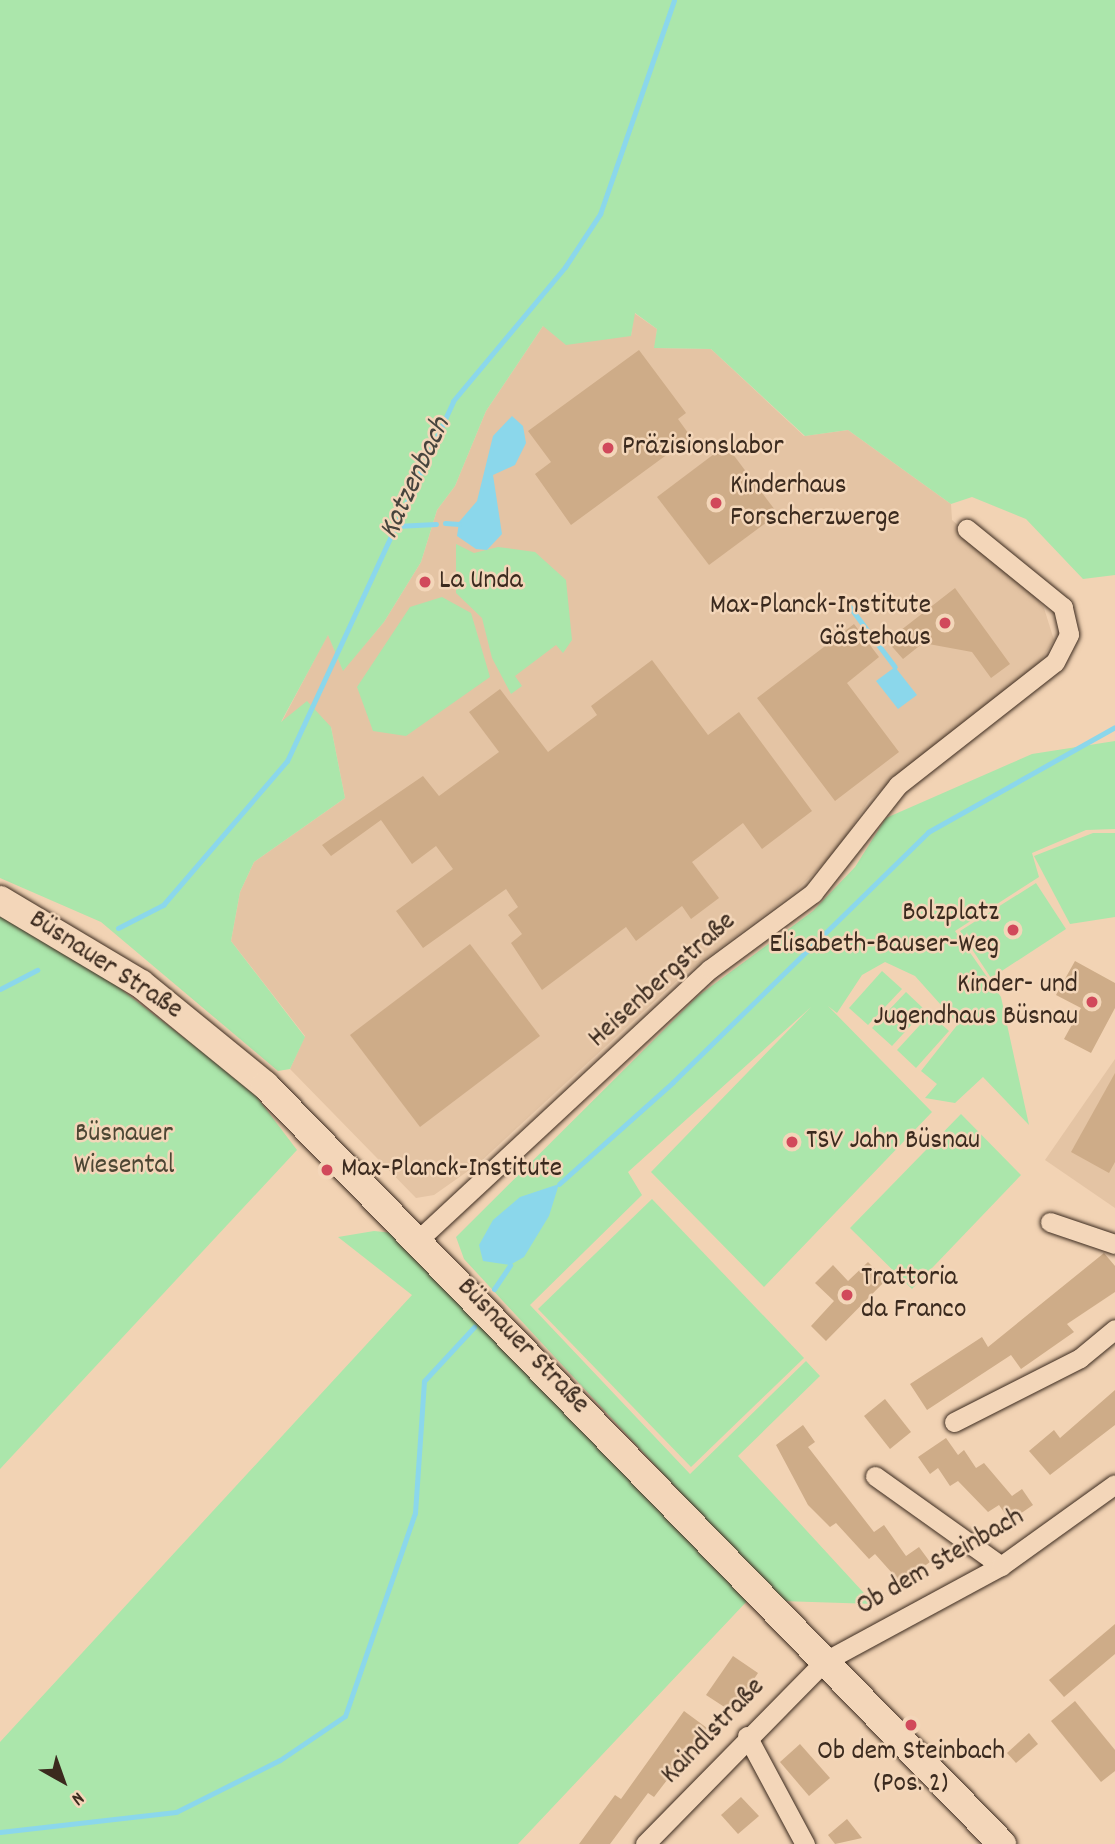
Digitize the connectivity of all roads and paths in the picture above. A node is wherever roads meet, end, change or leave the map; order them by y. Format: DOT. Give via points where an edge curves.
graph roads {
  1 [pos="967,529"];
  2 [pos="0,900"];
  3 [pos="1050,1222"];
  4 [pos="418,1240"];
  5 [pos="1115,1244"];
  6 [pos="1115,1329"];
  7 [pos="954,1422"];
  8 [pos="875,1476"];
  9 [pos="1115,1484"];
  10 [pos="1001,1566"];
  11 [pos="825,1661"];
  12 [pos="747,1737"];
  13 [pos="645,1844"];
  14 [pos="805,1844"];
  15 [pos="1002,1844"];
  1 -- 4 [label="street, Heisenbergstraße" via="1063,607 1069,634 1055,662 898,785 813,892 710,969"];
  2 -- 4 [label="street, Büsnauer Straße" via="141,984 230,1054"];
  3 -- 5 [label="street"];
  4 -- 11 [label="street, Büsnauer Straße"];
  6 -- 7 [label="street" via="1080,1358"];
  8 -- 10 [label="street"];
  9 -- 10 [label="street, Ob dem Steinbach"];
  10 -- 11 [label="street, Ob dem Steinbach"];
  11 -- 12 [label="street, Kaindlstraße"];
  11 -- 15 [label="street, Büsnauer Straße"];
  12 -- 13 [label="street, Kaindlstraße"];
  12 -- 14 [label="street"];
}
